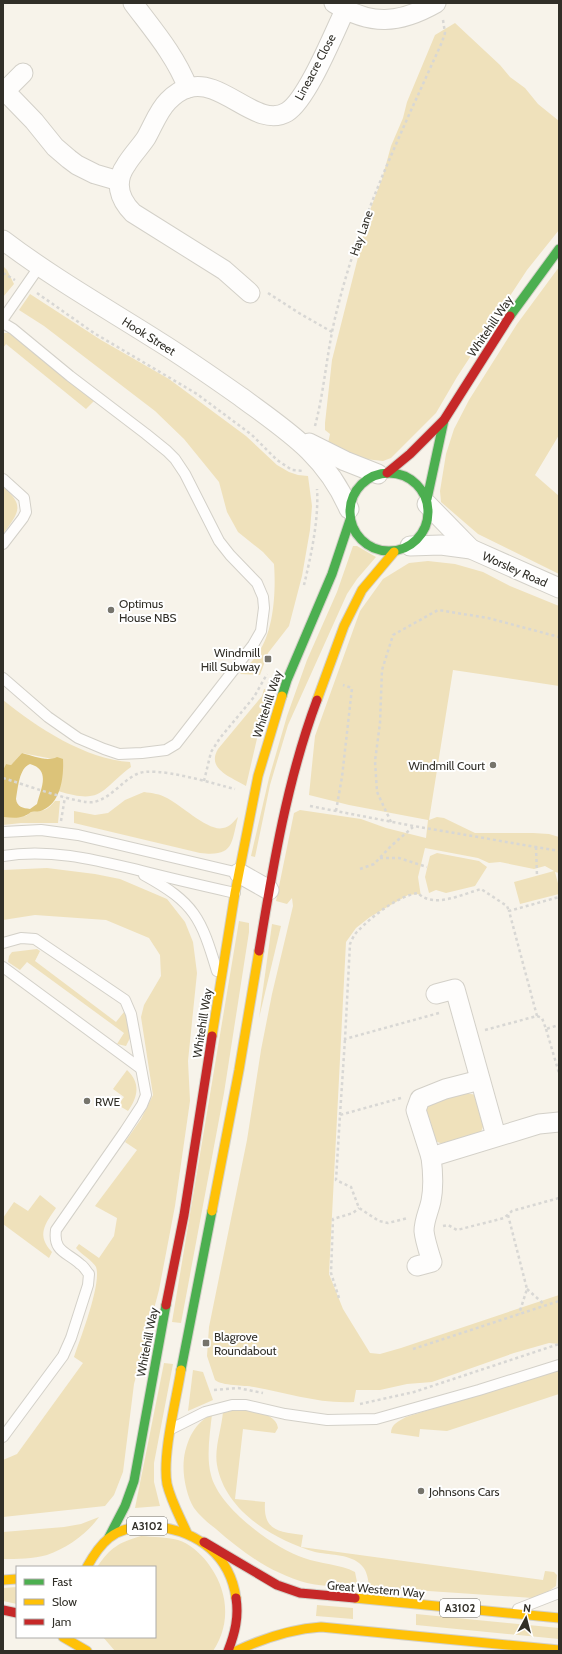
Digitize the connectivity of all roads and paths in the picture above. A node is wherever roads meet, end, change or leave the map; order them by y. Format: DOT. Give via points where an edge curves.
graph roads {
  1 [pos="134,3"];
  2 [pos="436,3"];
  3 [pos="340,6"];
  4 [pos="23,73"];
  5 [pos="188,88"];
  6 [pos="4,92"];
  7 [pos="119,181"];
  8 [pos="3,240"];
  9 [pos="559,249"];
  10 [pos="38,267"];
  11 [pos="3,273"];
  12 [pos="25,285"];
  13 [pos="250,293"];
  14 [pos="3,319"];
  15 [pos="3,323"];
  16 [pos="332,332"];
  17 [pos="444,420"];
  18 [pos="315,427"];
  19 [pos="293,435"];
  20 [pos="313,461"];
  21 [pos="383,473"];
  22 [pos="3,479"];
  23 [pos="427,502"];
  24 [pos="350,514"];
  25 [pos="3,544"];
  26 [pos="402,549"];
  27 [pos="471,549"];
  28 [pos="559,588"];
  29 [pos="559,637"];
  30 [pos="3,678"];
  31 [pos="324,678"];
  32 [pos="3,778"];
  33 [pos="241,791"];
  34 [pos="310,806"];
  35 [pos="336,810"];
  36 [pos="391,822"];
  37 [pos="414,826"];
  38 [pos="3,832"];
  39 [pos="536,847"];
  40 [pos="559,851"];
  41 [pos="3,856"];
  42 [pos="380,858"];
  43 [pos="428,867"];
  44 [pos="133,869"];
  45 [pos="360,869"];
  46 [pos="239,873"];
  47 [pos="536,876"];
  48 [pos="269,890"];
  49 [pos="235,893"];
  50 [pos="559,897"];
  51 [pos="509,911"];
  52 [pos="3,943"];
  53 [pos="3,967"];
  54 [pos="221,983"];
  55 [pos="436,994"];
  56 [pos="460,1008"];
  57 [pos="537,1016"];
  58 [pos="559,1025"];
  59 [pos="546,1029"];
  60 [pos="468,1035"];
  61 [pos="345,1039"];
  62 [pos="140,1068"];
  63 [pos="559,1073"];
  64 [pos="480,1080"];
  65 [pos="417,1104"];
  66 [pos="340,1115"];
  67 [pos="559,1122"];
  68 [pos="496,1136"];
  69 [pos="430,1157"];
  70 [pos="559,1198"];
  71 [pos="359,1208"];
  72 [pos="508,1215"];
  73 [pos="425,1225"];
  74 [pos="417,1266"];
  75 [pos="527,1289"];
  76 [pos="339,1298"];
  77 [pos="559,1301"];
  78 [pos="545,1305"];
  79 [pos="519,1314"];
  80 [pos="559,1344"];
  81 [pos="413,1349"];
  82 [pos="559,1365"];
  83 [pos="214,1390"];
  84 [pos="266,1394"];
  85 [pos="353,1405"];
  86 [pos="170,1429"];
  87 [pos="3,1437"];
  88 [pos="187,1533"];
  89 [pos="109,1538"];
  90 [pos="204,1542"];
  91 [pos="84,1564"];
  92 [pos="16,1579"];
  93 [pos="3,1580"];
  94 [pos="559,1594"];
  95 [pos="3,1610"];
  96 [pos="16,1613"];
  97 [pos="507,1613"];
  98 [pos="559,1618"];
  99 [pos="65,1638"];
  100 [pos="91,1649"];
  101 [pos="559,1650"];
  102 [pos="228,1651"];
  103 [pos="236,1651"];
  1 -- 5 [label="street" via="171,52"];
  2 -- 3 [label="street" via="417,13 386,21 366,18"];
  2 -- 16 [label="path, Hay Lane" via="445,25 443,37 365,219"];
  3 -- 5 [label="street, Lineacre Close" via="304,95 286,113 267,116 211,89 199,86"];
  4 -- 6 [label="street"];
  5 -- 7 [label="street" via="166,103 146,138 122,171"];
  6 -- 7 [label="street" via="69,159 95,174"];
  7 -- 13 [label="street" via="125,206 133,213 228,264"];
  8 -- 10 [label="street, Hook Street"];
  9 -- 17 [label="main road, Whitehill Way" via="504,324"];
  10 -- 12 [label="lane"];
  10 -- 19 [label="street, Hook Street" via="185,358"];
  11 -- 12 [label="path"];
  12 -- 14 [label="lane"];
  12 -- 20 [label="path" via="94,333 198,394 252,435 277,460 292,470 302,472"];
  13 -- 16 [label="path" via="258,286"];
  15 -- 30 [label="lane" via="167,451 185,474 219,541 257,583 263,597 264,608 260,631 253,645 176,744 166,750 119,754 78,738 48,717"];
  16 -- 18 [label="path, Hay Lane"];
  17 -- 21 [label="main road, Whitehill Way" via="410,454"];
  17 -- 23 [label="main road, Whitehill Way"];
  19 -- 20 [label="street, Hook Street"];
  19 -- 21 [label="street, Hook Street" via="345,461"];
  20 -- 24 [label="street, Hook Street" via="336,482"];
  21 -- 23 [label="main road" via="397,474 411,480 422,490"];
  21 -- 24 [label="main road" via="369,478 359,486 352,497"];
  22 -- 25 [label="lane" via="24,498 26,512"];
  23 -- 26 [label="main road" via="429,510 425,528 421,535"];
  23 -- 27 [label="street, Worsley Road"];
  24 -- 26 [label="main road" via="353,529 358,538 366,544 374,549"];
  24 -- 46 [label="main road, Whitehill Way" via="332,574 297,654 277,712 258,776"];
  26 -- 27 [label="street, Worsley Road" via="440,545"];
  26 -- 31 [label="main road" via="362,590 344,626"];
  27 -- 28 [label="street, Worsley Road"];
  29 -- 36 [label="path" via="488,618 438,610 393,635 382,670 380,723 375,761 377,792"];
  31 -- 35 [label="path" via="352,688"];
  31 -- 48 [label="main road" via="299,752"];
  32 -- 33 [label="path" via="93,803 139,773 150,771"];
  34 -- 35 [label="path"];
  35 -- 36 [label="path"];
  36 -- 37 [label="path"];
  37 -- 39 [label="path"];
  37 -- 42 [label="path"];
  38 -- 46 [label="lane" via="41,830 78,835"];
  39 -- 40 [label="path"];
  39 -- 47 [label="path"];
  41 -- 44 [label="lane" via="58,853"];
  42 -- 43 [label="path" via="399,858"];
  42 -- 45 [label="path" via="374,864"];
  44 -- 49 [label="lane"];
  44 -- 54 [label="lane" via="178,896 192,910 207,938"];
  46 -- 48 [label="street"];
  46 -- 49 [label="main road, Whitehill Way"];
  48 -- 49 [label="street"];
  48 -- 86 [label="main road" via="239,1070"];
  49 -- 54 [label="main road, Whitehill Way"];
  50 -- 51 [label="path" via="540,900"];
  51 -- 57 [label="path"];
  51 -- 61 [label="path" via="507,906 481,888 444,899 430,900 418,894 408,895 376,915 356,932 350,944"];
  52 -- 62 [label="lane" via="21,938 35,938 124,1000 131,1014"];
  53 -- 62 [label="lane"];
  54 -- 89 [label="main road, Whitehill Way" via="184,1215 134,1482"];
  55 -- 56 [label="street" via="455,989"];
  56 -- 60 [label="street"];
  56 -- 61 [label="path"];
  57 -- 59 [label="path" via="542,1018"];
  57 -- 60 [label="path"];
  58 -- 59 [label="path"];
  59 -- 63 [label="path"];
  60 -- 64 [label="street"];
  61 -- 66 [label="path"];
  62 -- 87 [label="lane" via="146,1095 142,1105 56,1230 54,1239 59,1249 81,1264 89,1274 88,1285 71,1338 64,1356"];
  64 -- 65 [label="street" via="426,1095"];
  64 -- 68 [label="street"];
  65 -- 66 [label="path" via="405,1097"];
  65 -- 69 [label="street" via="416,1110"];
  66 -- 71 [label="path" via="336,1180 351,1187"];
  67 -- 68 [label="street" via="539,1124"];
  68 -- 69 [label="street"];
  69 -- 73 [label="street" via="433,1186"];
  70 -- 72 [label="path" via="512,1211"];
  71 -- 73 [label="path" via="379,1221 388,1223 415,1216"];
  71 -- 76 [label="path" via="353,1213 333,1219 331,1273"];
  72 -- 73 [label="path" via="457,1230 448,1225"];
  72 -- 75 [label="path"];
  73 -- 74 [label="street" via="432,1262"];
  75 -- 78 [label="path"];
  75 -- 79 [label="path"];
  77 -- 78 [label="path"];
  78 -- 79 [label="path"];
  79 -- 81 [label="path"];
  80 -- 85 [label="path" via="414,1392"];
  82 -- 86 [label="lane" via="376,1419 327,1420 246,1405 232,1405 205,1412"];
  83 -- 84 [label="path" via="238,1388"];
  86 -- 88 [label="main road" via="167,1482"];
  88 -- 89 [label="main road, A3102" via="170,1528 144,1526 126,1529"];
  88 -- 90 [label="main road, A3102"];
  89 -- 91 [label="main road, A3102"];
  90 -- 97 [label="main road, Great Western Way / A3102" via="277,1585 300,1593"];
  90 -- 102 [label="main road, A3102" via="219,1558 233,1584 238,1613 236,1630"];
  92 -- 93 [label="main road"];
  94 -- 97 [label="lane"];
  95 -- 96 [label="main road"];
  97 -- 98 [label="main road, Great Western Way / A3102"];
  99 -- 100 [label="main road"];
  101 -- 103 [label="main road" via="321,1627 299,1628 272,1635"];
}
